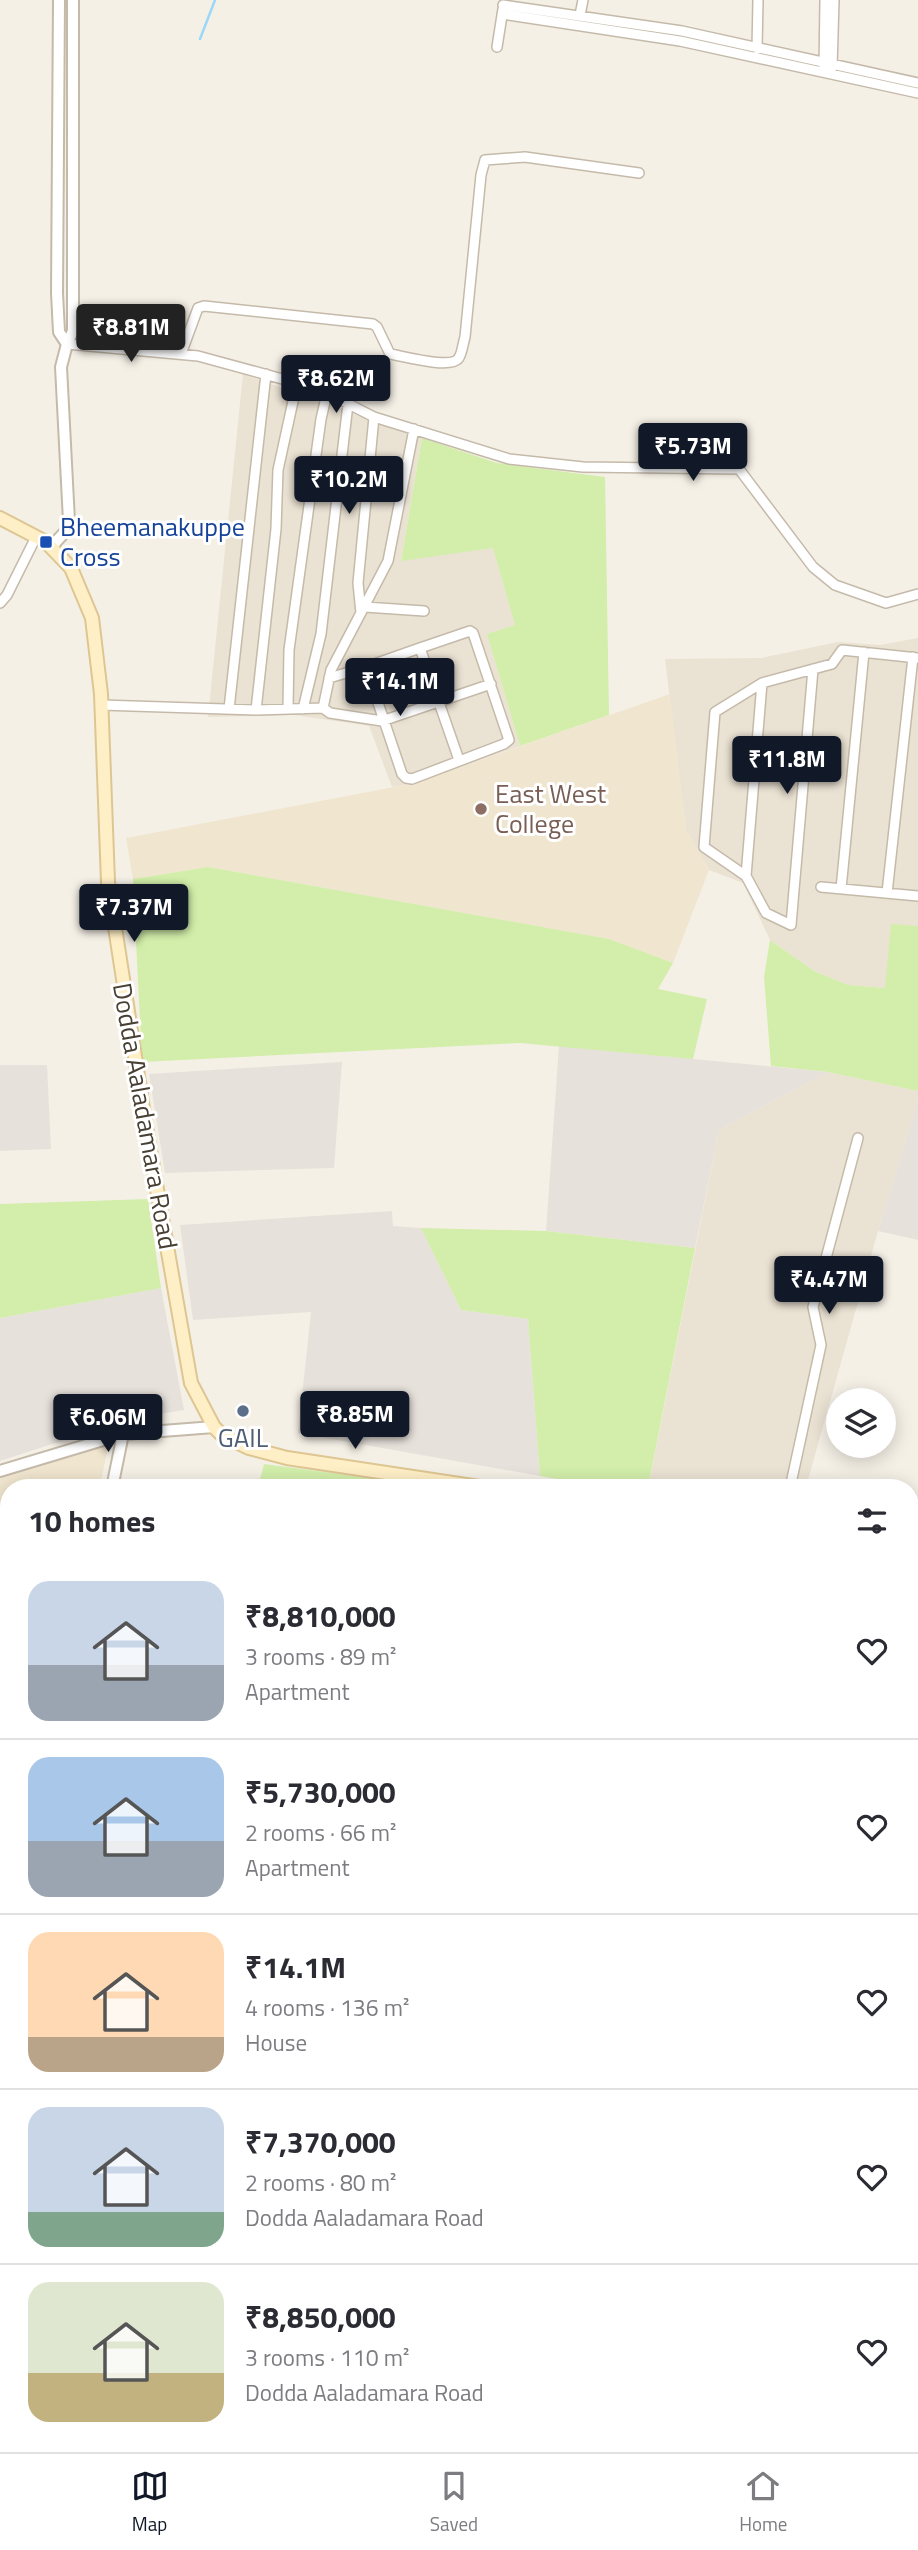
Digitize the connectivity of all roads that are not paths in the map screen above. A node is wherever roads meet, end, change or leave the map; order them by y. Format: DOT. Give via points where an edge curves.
graph roads {
  1 [pos="59,0"];
  2 [pos="74,0"];
  3 [pos="583,0"];
  4 [pos="758,0"];
  5 [pos="825,0"];
  6 [pos="834,0"];
  7 [pos="503,6"];
  8 [pos="580,15"];
  9 [pos="497,47"];
  10 [pos="757,49"];
  11 [pos="828,69"];
  12 [pos="918,83"];
  13 [pos="918,93"];
  14 [pos="639,173"];
  15 [pos="67,344"];
  16 [pos="181,354"];
  17 [pos="266,374"];
  18 [pos="297,383"];
  19 [pos="327,393"];
  20 [pos="348,404"];
  21 [pos="374,417"];
  22 [pos="414,429"];
  23 [pos="0,518"];
  24 [pos="36,537"];
  25 [pos="51,547"];
  26 [pos="918,594"];
  27 [pos="0,603"];
  28 [pos="363,611"];
  29 [pos="424,611"];
  30 [pos="420,648"];
  31 [pos="864,652"];
  32 [pos="915,657"];
  33 [pos="366,667"];
  34 [pos="813,669"];
  35 [pos="329,678"];
  36 [pos="762,682"];
  37 [pos="491,684"];
  38 [pos="440,703"];
  39 [pos="101,705"];
  40 [pos="288,708"];
  41 [pos="323,708"];
  42 [pos="229,709"];
  43 [pos="303,709"];
  44 [pos="256,710"];
  45 [pos="385,720"];
  46 [pos="459,760"];
  47 [pos="746,876"];
  48 [pos="821,887"];
  49 [pos="841,889"];
  50 [pos="887,893"];
  51 [pos="918,896"];
  52 [pos="858,1138"];
  53 [pos="214,1427"];
  54 [pos="123,1434"];
  55 [pos="0,1471"];
  56 [pos="113,1479"];
  57 [pos="426,1479"];
  58 [pos="792,1479"];
  1 -- 15 [label="street" via="57,293 59,332"];
  2 -- 15 [label="street" via="73,331"];
  3 -- 8 [label="street"];
  4 -- 10 [label="street"];
  5 -- 11 [label="street"];
  6 -- 11 [label="street"];
  7 -- 8 [label="street"];
  7 -- 9 [label="street"];
  7 -- 11 [label="street"];
  8 -- 10 [label="street" via="682,31"];
  10 -- 11 [label="street"];
  11 -- 12 [label="street"];
  11 -- 13 [label="street"];
  14 -- 16 [label="street" via="525,157 485,160 465,337 455,361 390,354 373,324 204,306 198,308"];
  15 -- 16 [label="street"];
  15 -- 25 [label="street" via="61,367 69,521"];
  16 -- 17 [label="street"];
  17 -- 18 [label="street"];
  17 -- 42 [label="street"];
  18 -- 19 [label="street"];
  18 -- 44 [label="street" via="278,470"];
  19 -- 20 [label="street"];
  19 -- 40 [label="street" via="289,650"];
  20 -- 21 [label="street"];
  20 -- 43 [label="street" via="321,634"];
  21 -- 22 [label="street"];
  21 -- 28 [label="street" via="358,583"];
  22 -- 26 [label="street" via="509,459 583,467 739,469 813,567 835,585 886,603"];
  22 -- 28 [label="street" via="388,561"];
  23 -- 24 [label="main road, Dodda Aaladamara Road"];
  24 -- 25 [label="main road, Dodda Aaladamara Road"];
  24 -- 27 [label="street"];
  25 -- 39 [label="main road, Dodda Aaladamara Road" via="71,568 92,618"];
  28 -- 29 [label="street"];
  28 -- 35 [label="street"];
  30 -- 33 [label="street"];
  30 -- 37 [label="street" via="470,631"];
  30 -- 38 [label="street"];
  31 -- 32 [label="street"];
  31 -- 34 [label="street" via="842,650 832,664"];
  31 -- 49 [label="street"];
  32 -- 50 [label="street"];
  33 -- 35 [label="street"];
  33 -- 45 [label="street"];
  34 -- 36 [label="street"];
  34 -- 47 [label="street" via="791,925 766,912"];
  35 -- 41 [label="street"];
  36 -- 47 [label="street"];
  36 -- 47 [label="street" via="715,712 704,847"];
  37 -- 38 [label="street"];
  37 -- 46 [label="street" via="509,740"];
  38 -- 45 [label="street"];
  38 -- 46 [label="street"];
  39 -- 42 [label="street"];
  39 -- 53 [label="main road, Dodda Aaladamara Road" via="108,882 123,987 191,1383"];
  40 -- 43 [label="street"];
  40 -- 44 [label="street"];
  41 -- 43 [label="street"];
  41 -- 45 [label="street"];
  42 -- 44 [label="street"];
  45 -- 46 [label="street" via="406,778"];
  48 -- 49 [label="street"];
  49 -- 50 [label="street"];
  50 -- 51 [label="street"];
  52 -- 58 [label="street" via="813,1307 821,1345"];
  53 -- 54 [label="street"];
  53 -- 57 [label="main road" via="249,1448 287,1458"];
  54 -- 55 [label="street"];
  54 -- 56 [label="street"];
}
